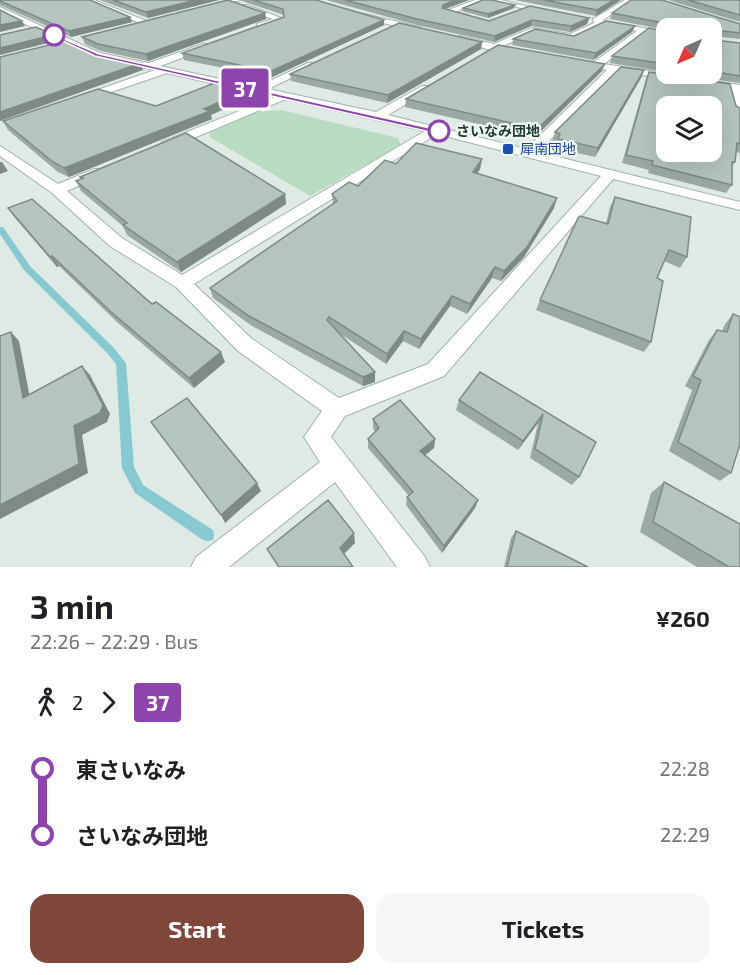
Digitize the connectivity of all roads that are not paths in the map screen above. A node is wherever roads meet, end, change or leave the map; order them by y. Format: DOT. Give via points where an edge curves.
graph roads {
  1 [pos="87,0"];
  2 [pos="238,0"];
  3 [pos="482,0"];
  4 [pos="492,0"];
  5 [pos="516,0"];
  6 [pos="630,0"];
  7 [pos="228,2"];
  8 [pos="506,4"];
  9 [pos="0,9"];
  10 [pos="202,9"];
  11 [pos="526,9"];
  12 [pos="350,12"];
  13 [pos="10,15"];
  14 [pos="561,15"];
  15 [pos="508,16"];
  16 [pos="0,17"];
  17 [pos="584,19"];
  18 [pos="156,20"];
  19 [pos="478,20"];
  20 [pos="599,21"];
  21 [pos="145,22"];
  22 [pos="134,25"];
  23 [pos="397,25"];
  24 [pos="39,28"];
  25 [pos="29,30"];
  26 [pos="386,30"];
  27 [pos="644,30"];
  28 [pos="248,31"];
  29 [pos="429,32"];
  30 [pos="656,32"];
  31 [pos="451,37"];
  32 [pos="80,39"];
  33 [pos="69,41"];
  34 [pos="215,42"];
  35 [pos="57,45"];
  36 [pos="489,50"];
  37 [pos="528,54"];
  38 [pos="321,60"];
  39 [pos="573,62"];
  40 [pos="150,66"];
  41 [pos="596,66"];
  42 [pos="615,68"];
  43 [pos="165,70"];
  44 [pos="656,74"];
  45 [pos="436,82"];
  46 [pos="716,84"];
  47 [pos="736,87"];
  48 [pos="256,91"];
  49 [pos="282,97"];
  50 [pos="66,104"];
  51 [pos="740,112"];
  52 [pos="378,116"];
  53 [pos="435,130"];
  54 [pos="0,150"];
  55 [pos="153,150"];
  56 [pos="528,154"];
  57 [pos="110,168"];
  58 [pos="610,174"];
  59 [pos="57,190"];
  60 [pos="740,206"];
  61 [pos="182,283"];
  62 [pos="338,409"];
  63 [pos="337,464"];
  64 [pos="206,567"];
  65 [pos="415,567"];
  1 -- 21 [label="street"];
  2 -- 7 [label="street"];
  3 -- 19 [label="street" via="447,12"];
  4 -- 8 [label="street"];
  5 -- 8 [label="street"];
  6 -- 20 [label="street"];
  7 -- 10 [label="street"];
  7 -- 28 [label="street" via="280,19"];
  8 -- 11 [label="street"];
  9 -- 13 [label="street"];
  11 -- 14 [label="street"];
  11 -- 15 [label="street"];
  12 -- 23 [label="street"];
  13 -- 16 [label="street"];
  13 -- 24 [label="street"];
  17 -- 20 [label="street"];
  18 -- 21 [label="street"];
  20 -- 27 [label="street"];
  20 -- 36 [label="street" via="571,37 532,30"];
  21 -- 22 [label="street"];
  23 -- 26 [label="street"];
  23 -- 29 [label="street"];
  24 -- 25 [label="street"];
  24 -- 33 [label="street"];
  27 -- 30 [label="street"];
  27 -- 41 [label="street"];
  31 -- 36 [label="street"];
  32 -- 33 [label="street"];
  33 -- 35 [label="street"];
  33 -- 40 [label="street" via="97,55"];
  34 -- 40 [label="street"];
  36 -- 37 [label="street"];
  38 -- 48 [label="street"];
  39 -- 41 [label="street"];
  40 -- 43 [label="street"];
  41 -- 42 [label="street"];
  42 -- 44 [label="street"];
  42 -- 56 [label="street"];
  43 -- 48 [label="street"];
  43 -- 50 [label="street"];
  45 -- 52 [label="street"];
  46 -- 47 [label="street"];
  47 -- 51 [label="street"];
  48 -- 49 [label="street"];
  49 -- 52 [label="street"];
  49 -- 55 [label="street"];
  52 -- 53 [label="street"];
  53 -- 56 [label="street"];
  53 -- 61 [label="street"];
  54 -- 59 [label="street"];
  56 -- 58 [label="street"];
  57 -- 59 [label="street"];
  58 -- 60 [label="street"];
  58 -- 62 [label="street" via="436,370"];
  59 -- 61 [label="street" via="116,242"];
  61 -- 62 [label="street" via="245,345"];
  62 -- 63 [label="street" via="316,437"];
  63 -- 64 [label="street"];
  63 -- 65 [label="street"];
}
